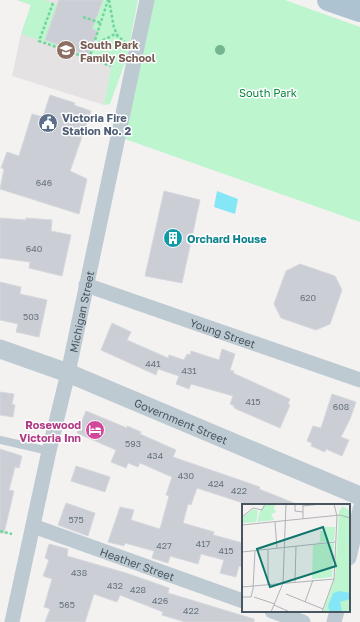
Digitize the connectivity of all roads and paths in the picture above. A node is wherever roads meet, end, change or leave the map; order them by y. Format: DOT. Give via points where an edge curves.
graph roads {
  1 [pos="109,0"];
  2 [pos="147,0"];
  3 [pos="328,0"];
  4 [pos="53,3"];
  5 [pos="360,11"];
  6 [pos="83,17"];
  7 [pos="101,23"];
  8 [pos="118,36"];
  9 [pos="94,45"];
  10 [pos="137,45"];
  11 [pos="90,59"];
  12 [pos="111,66"];
  13 [pos="86,285"];
  14 [pos="0,349"];
  15 [pos="68,373"];
  16 [pos="360,380"];
  17 [pos="0,440"];
  18 [pos="49,451"];
  19 [pos="360,496"];
  20 [pos="360,509"];
  21 [pos="33,526"];
  22 [pos="0,531"];
  23 [pos="12,534"];
  24 [pos="350,554"];
  25 [pos="242,601"];
  26 [pos="275,612"];
  27 [pos="337,612"];
  28 [pos="12,622"];
  29 [pos="303,622"];
  30 [pos="334,622"];
  1 -- 7 [label="path"];
  1 -- 8 [label="path"];
  2 -- 10 [label="street, Michigan Street"];
  3 -- 5 [label="main road"];
  4 -- 11 [label="path" via="39,41"];
  6 -- 7 [label="path"];
  7 -- 9 [label="path"];
  8 -- 9 [label="path" via="115,34"];
  8 -- 10 [label="path" via="124,42"];
  9 -- 11 [label="path"];
  10 -- 13 [label="street, Michigan Street"];
  11 -- 12 [label="path"];
  13 -- 15 [label="street, Michigan Street"];
  13 -- 16 [label="street, Young Street"];
  14 -- 15 [label="street, Government Street"];
  15 -- 18 [label="street, Michigan Street"];
  15 -- 19 [label="street, Government Street"];
  17 -- 18 [label="lane"];
  18 -- 21 [label="street, Michigan Street"];
  20 -- 24 [label="street"];
  21 -- 25 [label="street, Heather Street"];
  21 -- 28 [label="street, Michigan Street"];
  22 -- 23 [label="path"];
  26 -- 29 [label="street"];
  27 -- 30 [label="street"];
}
